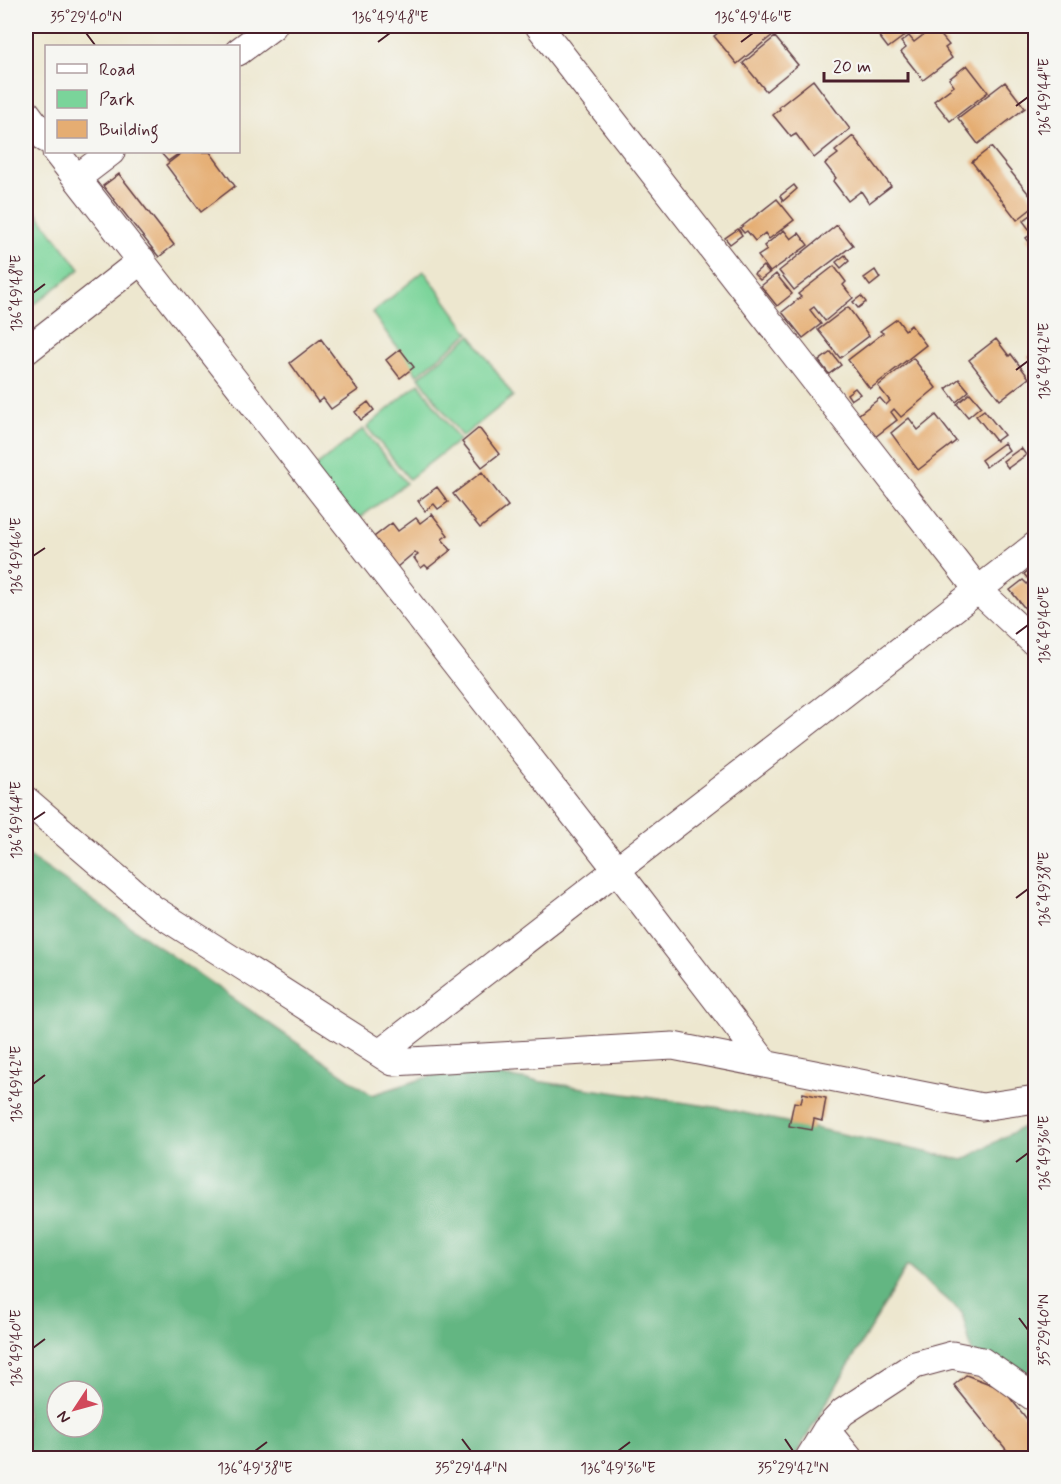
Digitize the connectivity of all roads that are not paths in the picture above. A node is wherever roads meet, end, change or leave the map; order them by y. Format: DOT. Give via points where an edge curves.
graph roads {
  1 [pos="273,26"];
  2 [pos="539,26"];
  3 [pos="240,51"];
  4 [pos="26,112"];
  5 [pos="45,138"];
  6 [pos="57,153"];
  7 [pos="110,153"];
  8 [pos="77,178"];
  9 [pos="142,260"];
  10 [pos="26,351"];
  11 [pos="1035,545"];
  12 [pos="978,590"];
  13 [pos="1035,645"];
  14 [pos="26,800"];
  15 [pos="617,870"];
  16 [pos="380,1053"];
  17 [pos="766,1065"];
  18 [pos="1035,1099"];
  19 [pos="1035,1399"];
  20 [pos="826,1430"];
  21 [pos="809,1458"];
  22 [pos="849,1458"];
  1 -- 3 [label="street"];
  2 -- 12 [label="street"];
  4 -- 5 [label="street"];
  6 -- 8 [label="street"];
  7 -- 8 [label="street"];
  8 -- 9 [label="street"];
  9 -- 10 [label="street"];
  9 -- 15 [label="street"];
  11 -- 12 [label="street"];
  12 -- 13 [label="street"];
  12 -- 15 [label="street"];
  14 -- 16 [label="street" via="153,909"];
  15 -- 16 [label="street"];
  15 -- 17 [label="street"];
  16 -- 17 [label="street" via="393,1062 673,1046"];
  17 -- 18 [label="street" via="982,1107"];
  19 -- 20 [label="street" via="982,1361 952,1356 915,1365 843,1412"];
  20 -- 21 [label="street"];
  20 -- 22 [label="street"];
}
